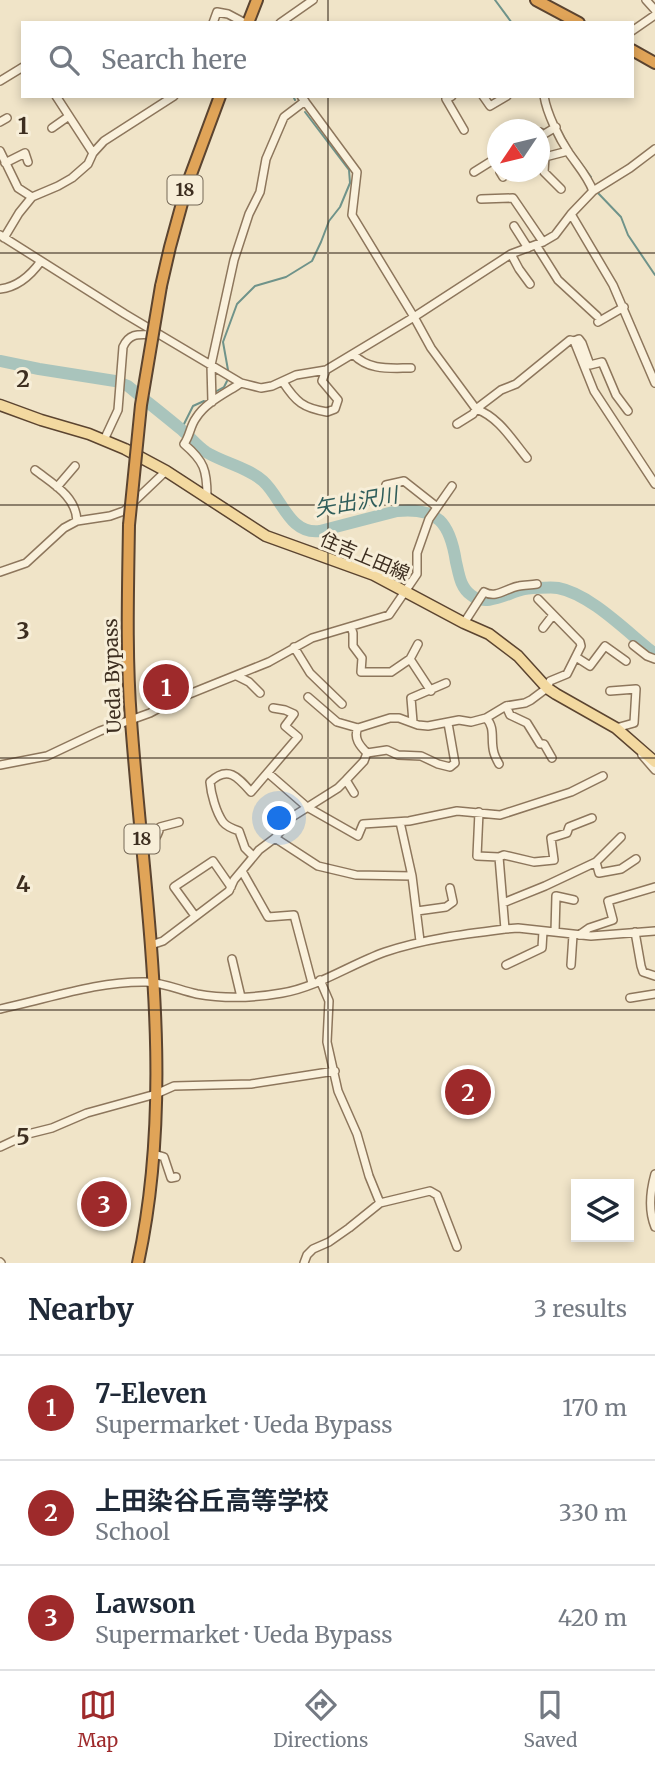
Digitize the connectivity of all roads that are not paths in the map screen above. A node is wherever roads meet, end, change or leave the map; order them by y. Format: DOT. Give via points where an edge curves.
graph roads {
  1 [pos="257,0"];
  2 [pos="313,0"];
  3 [pos="536,0"];
  4 [pos="646,0"];
  5 [pos="655,10"];
  6 [pos="655,15"];
  7 [pos="214,21"];
  8 [pos="242,21"];
  9 [pos="247,21"];
  10 [pos="283,21"];
  11 [pos="575,21"];
  12 [pos="634,30"];
  13 [pos="634,51"];
  14 [pos="655,63"];
  15 [pos="21,68"];
  16 [pos="0,81"];
  17 [pos="58,98"];
  18 [pos="171,98"];
  19 [pos="219,98"];
  20 [pos="448,98"];
  21 [pos="485,98"];
  22 [pos="503,98"];
  23 [pos="544,98"];
  24 [pos="303,99"];
  25 [pos="69,116"];
  26 [pos="556,127"];
  27 [pos="52,128"];
  28 [pos="464,130"];
  29 [pos="550,131"];
  30 [pos="655,149"];
  31 [pos="0,151"];
  32 [pos="568,151"];
  33 [pos="93,153"];
  34 [pos="550,154"];
  35 [pos="28,162"];
  36 [pos="5,163"];
  37 [pos="487,164"];
  38 [pos="474,172"];
  39 [pos="550,179"];
  40 [pos="561,189"];
  41 [pos="593,191"];
  42 [pos="32,197"];
  43 [pos="481,199"];
  44 [pos="570,214"];
  45 [pos="514,226"];
  46 [pos="2,236"];
  47 [pos="536,245"];
  48 [pos="511,254"];
  49 [pos="41,261"];
  50 [pos="530,284"];
  51 [pos="0,289"];
  52 [pos="624,307"];
  53 [pos="414,317"];
  54 [pos="163,335"];
  55 [pos="574,341"];
  56 [pos="354,354"];
  57 [pos="211,365"];
  58 [pos="411,368"];
  59 [pos="326,370"];
  60 [pos="283,382"];
  61 [pos="241,383"];
  62 [pos="655,383"];
  63 [pos="212,402"];
  64 [pos="0,405"];
  65 [pos="477,409"];
  66 [pos="628,411"];
  67 [pos="457,424"];
  68 [pos="104,440"];
  69 [pos="527,458"];
  70 [pos="75,466"];
  71 [pos="36,470"];
  72 [pos="166,471"];
  73 [pos="655,484"];
  74 [pos="386,485"];
  75 [pos="453,486"];
  76 [pos="57,487"];
  77 [pos="207,496"];
  78 [pos="437,508"];
  79 [pos="77,521"];
  80 [pos="0,572"];
  81 [pos="537,584"];
  82 [pos="406,591"];
  83 [pos="538,599"];
  84 [pos="553,615"];
  85 [pos="464,623"];
  86 [pos="351,628"];
  87 [pos="543,628"];
  88 [pos="418,644"];
  89 [pos="632,645"];
  90 [pos="294,647"];
  91 [pos="576,657"];
  92 [pos="410,659"];
  93 [pos="655,659"];
  94 [pos="626,661"];
  95 [pos="237,676"];
  96 [pos="446,683"];
  97 [pos="547,688"];
  98 [pos="430,691"];
  99 [pos="610,691"];
  100 [pos="260,693"];
  101 [pos="308,696"];
  102 [pos="342,704"];
  103 [pos="506,706"];
  104 [pos="272,708"];
  105 [pos="486,718"];
  106 [pos="131,720"];
  107 [pos="412,722"];
  108 [pos="448,723"];
  109 [pos="358,728"];
  110 [pos="616,728"];
  111 [pos="641,750"];
  112 [pos="366,753"];
  113 [pos="552,758"];
  114 [pos="655,762"];
  115 [pos="499,764"];
  116 [pos="0,765"];
  117 [pos="655,770"];
  118 [pos="268,773"];
  119 [pos="603,776"];
  120 [pos="346,780"];
  121 [pos="354,793"];
  122 [pos="307,807"];
  123 [pos="479,813"];
  124 [pos="592,818"];
  125 [pos="179,822"];
  126 [pos="400,822"];
  127 [pos="621,837"];
  128 [pos="275,838"];
  129 [pos="142,844"];
  130 [pos="253,856"];
  131 [pos="499,857"];
  132 [pos="636,859"];
  133 [pos="596,862"];
  134 [pos="242,872"];
  135 [pos="412,876"];
  136 [pos="231,887"];
  137 [pos="655,887"];
  138 [pos="450,888"];
  139 [pos="574,900"];
  140 [pos="503,903"];
  141 [pos="417,911"];
  142 [pos="195,916"];
  143 [pos="505,929"];
  144 [pos="542,931"];
  145 [pos="655,931"];
  146 [pos="555,932"];
  147 [pos="635,932"];
  148 [pos="575,935"];
  149 [pos="421,941"];
  150 [pos="151,945"];
  151 [pos="232,959"];
  152 [pos="506,965"];
  153 [pos="571,965"];
  154 [pos="655,976"];
  155 [pos="316,982"];
  156 [pos="154,983"];
  157 [pos="655,994"];
  158 [pos="241,997"];
  159 [pos="630,999"];
  160 [pos="0,1009"];
  161 [pos="335,1071"];
  162 [pos="156,1094"];
  163 [pos="0,1147"];
  164 [pos="154,1154"];
  165 [pos="655,1174"];
  166 [pos="176,1177"];
  167 [pos="380,1203"];
  168 [pos="655,1227"];
  169 [pos="457,1247"];
  170 [pos="138,1263"];
  171 [pos="304,1263"];
  1 -- 9 [label="highway"];
  2 -- 10 [label="street"];
  3 -- 11 [label="highway"];
  4 -- 5 [label="street"];
  6 -- 12 [label="street"];
  7 -- 8 [label="street" via="217,12"];
  13 -- 14 [label="highway"];
  15 -- 16 [label="street"];
  17 -- 25 [label="street"];
  18 -- 33 [label="street"];
  19 -- 106 [label="highway, Ueda Bypass / 18, bridge" via="170,247 141,405 129,524"];
  20 -- 28 [label="street"];
  21 -- 22 [label="street" via="489,106"];
  23 -- 26 [label="street"];
  24 -- 53 [label="street" via="357,172 352,215"];
  24 -- 57 [label="street" via="284,117 266,159 260,192 233,260"];
  25 -- 27 [label="street"];
  25 -- 33 [label="street"];
  26 -- 29 [label="street"];
  26 -- 32 [label="street"];
  30 -- 41 [label="street"];
  31 -- 36 [label="street"];
  32 -- 34 [label="street"];
  32 -- 41 [label="street"];
  33 -- 42 [label="street" via="72,178"];
  35 -- 36 [label="street" via="24,153"];
  36 -- 42 [label="street" via="18,188"];
  37 -- 38 [label="street"];
  39 -- 40 [label="street"];
  41 -- 44 [label="street"];
  42 -- 46 [label="street"];
  43 -- 47 [label="street" via="513,198"];
  44 -- 47 [label="street" via="555,235"];
  44 -- 52 [label="street"];
  45 -- 47 [label="street"];
  46 -- 49 [label="street"];
  47 -- 48 [label="street"];
  47 -- 52 [label="street" via="558,280 597,319"];
  48 -- 50 [label="street"];
  48 -- 53 [label="street"];
  49 -- 51 [label="street" via="12,287"];
  49 -- 54 [label="street"];
  52 -- 62 [label="street"];
  53 -- 56 [label="street"];
  53 -- 65 [label="street"];
  54 -- 57 [label="street"];
  54 -- 68 [label="street" via="136,335 123,347 118,410"];
  55 -- 65 [label="street"];
  55 -- 66 [label="street" via="582,342 590,365 602,362"];
  55 -- 73 [label="street" via="594,391"];
  56 -- 58 [label="street" via="373,367"];
  56 -- 59 [label="street"];
  57 -- 61 [label="street"];
  57 -- 63 [label="street"];
  59 -- 60 [label="street"];
  59 -- 60 [label="street" via="322,381 338,400 327,412 295,401"];
  60 -- 61 [label="street" via="261,388"];
  61 -- 63 [label="street"];
  63 -- 77 [label="street" via="195,418 184,444 197,455 206,473"];
  64 -- 68 [label="main road, 住吉上田線"];
  65 -- 67 [label="street"];
  65 -- 69 [label="street" via="495,419"];
  68 -- 72 [label="main road, 住吉上田線"];
  70 -- 76 [label="street"];
  71 -- 76 [label="street"];
  72 -- 77 [label="main road, 住吉上田線"];
  72 -- 79 [label="street" via="124,511"];
  74 -- 78 [label="street" via="404,481"];
  75 -- 78 [label="street"];
  76 -- 79 [label="street" via="72,502"];
  77 -- 82 [label="main road, 住吉上田線" via="266,536"];
  78 -- 82 [label="street" via="416,553 417,574"];
  79 -- 80 [label="street" via="26,563"];
  81 -- 85 [label="street" via="498,594 484,592"];
  82 -- 85 [label="main road, 住吉上田線"];
  82 -- 86 [label="street" via="389,615"];
  83 -- 84 [label="street"];
  84 -- 87 [label="street"];
  84 -- 91 [label="street" via="580,642"];
  85 -- 97 [label="main road, 住吉上田線" via="489,634 518,656"];
  86 -- 90 [label="street"];
  86 -- 92 [label="street" via="353,646 362,659 361,672 391,672"];
  88 -- 92 [label="street"];
  89 -- 93 [label="street"];
  90 -- 95 [label="street"];
  90 -- 102 [label="street" via="310,673"];
  91 -- 94 [label="street" via="590,666 605,646"];
  91 -- 97 [label="street" via="567,674 550,681"];
  92 -- 98 [label="street"];
  95 -- 100 [label="street"];
  95 -- 106 [label="street"];
  96 -- 98 [label="street"];
  97 -- 103 [label="street" via="525,703"];
  97 -- 110 [label="main road, 住吉上田線"];
  98 -- 107 [label="street" via="411,698"];
  99 -- 110 [label="street" via="636,689 634,723"];
  101 -- 109 [label="street" via="337,722"];
  103 -- 105 [label="street"];
  103 -- 113 [label="street" via="510,715 527,723"];
  104 -- 118 [label="street" via="294,714 285,726 298,737"];
  105 -- 108 [label="street"];
  105 -- 115 [label="street" via="493,729 493,750"];
  106 -- 116 [label="street" via="47,756"];
  106 -- 129 [label="highway, Ueda Bypass / 18"];
  107 -- 108 [label="street" via="418,726"];
  107 -- 109 [label="street" via="380,720"];
  108 -- 112 [label="street" via="455,764 450,767 387,750"];
  109 -- 112 [label="street" via="357,741"];
  110 -- 111 [label="main road, 住吉上田線"];
  111 -- 114 [label="main road, 住吉上田線"];
  111 -- 117 [label="street"];
  112 -- 120 [label="street"];
  118 -- 122 [label="street"];
  118 -- 130 [label="street" via="251,792 233,774 209,782 223,822 239,831"];
  119 -- 123 [label="street" via="523,809 500,815"];
  120 -- 121 [label="street"];
  120 -- 122 [label="street"];
  122 -- 126 [label="street" via="358,836 363,824"];
  122 -- 128 [label="street"];
  123 -- 126 [label="street" via="457,811"];
  123 -- 131 [label="street" via="477,856"];
  124 -- 131 [label="street" via="551,838 554,860"];
  125 -- 129 [label="street" via="160,827 153,842"];
  126 -- 135 [label="street"];
  127 -- 133 [label="street"];
  128 -- 130 [label="street"];
  128 -- 135 [label="street" via="318,866 356,875"];
  129 -- 150 [label="highway, Ueda Bypass / 18"];
  130 -- 134 [label="street"];
  131 -- 140 [label="street"];
  132 -- 133 [label="street" via="621,869 599,873"];
  133 -- 140 [label="street"];
  134 -- 136 [label="street"];
  134 -- 155 [label="street" via="268,916 294,915"];
  135 -- 141 [label="street"];
  136 -- 142 [label="street"];
  136 -- 142 [label="street" via="213,861 174,887"];
  137 -- 148 [label="street" via="608,901 613,920"];
  138 -- 141 [label="street" via="453,902 446,907"];
  139 -- 146 [label="street" via="556,896"];
  140 -- 143 [label="street"];
  141 -- 149 [label="street"];
  142 -- 150 [label="street"];
  143 -- 144 [label="street"];
  143 -- 149 [label="street"];
  144 -- 146 [label="street"];
  144 -- 152 [label="street" via="542,948"];
  145 -- 147 [label="street"];
  146 -- 148 [label="street"];
  147 -- 148 [label="street"];
  147 -- 154 [label="street" via="643,972"];
  148 -- 153 [label="street"];
  149 -- 155 [label="street"];
  150 -- 156 [label="highway, Ueda Bypass / 18"];
  151 -- 158 [label="street"];
  155 -- 158 [label="street" via="283,993"];
  155 -- 161 [label="street" via="329,1001 327,1042"];
  156 -- 158 [label="street" via="213,997"];
  156 -- 160 [label="street" via="113,983"];
  156 -- 162 [label="highway, Ueda Bypass / 18"];
  157 -- 159 [label="street"];
  161 -- 162 [label="street" via="251,1084 174,1086"];
  161 -- 167 [label="street" via="338,1091"];
  162 -- 163 [label="street" via="87,1113"];
  162 -- 164 [label="highway, Ueda Bypass / 18"];
  164 -- 166 [label="street" via="164,1157 171,1178"];
  164 -- 170 [label="highway, Ueda Bypass / 18"];
  165 -- 168 [label="street" via="650,1204"];
  167 -- 169 [label="street" via="430,1191 437,1195"];
  167 -- 171 [label="street" via="313,1249"];
}
